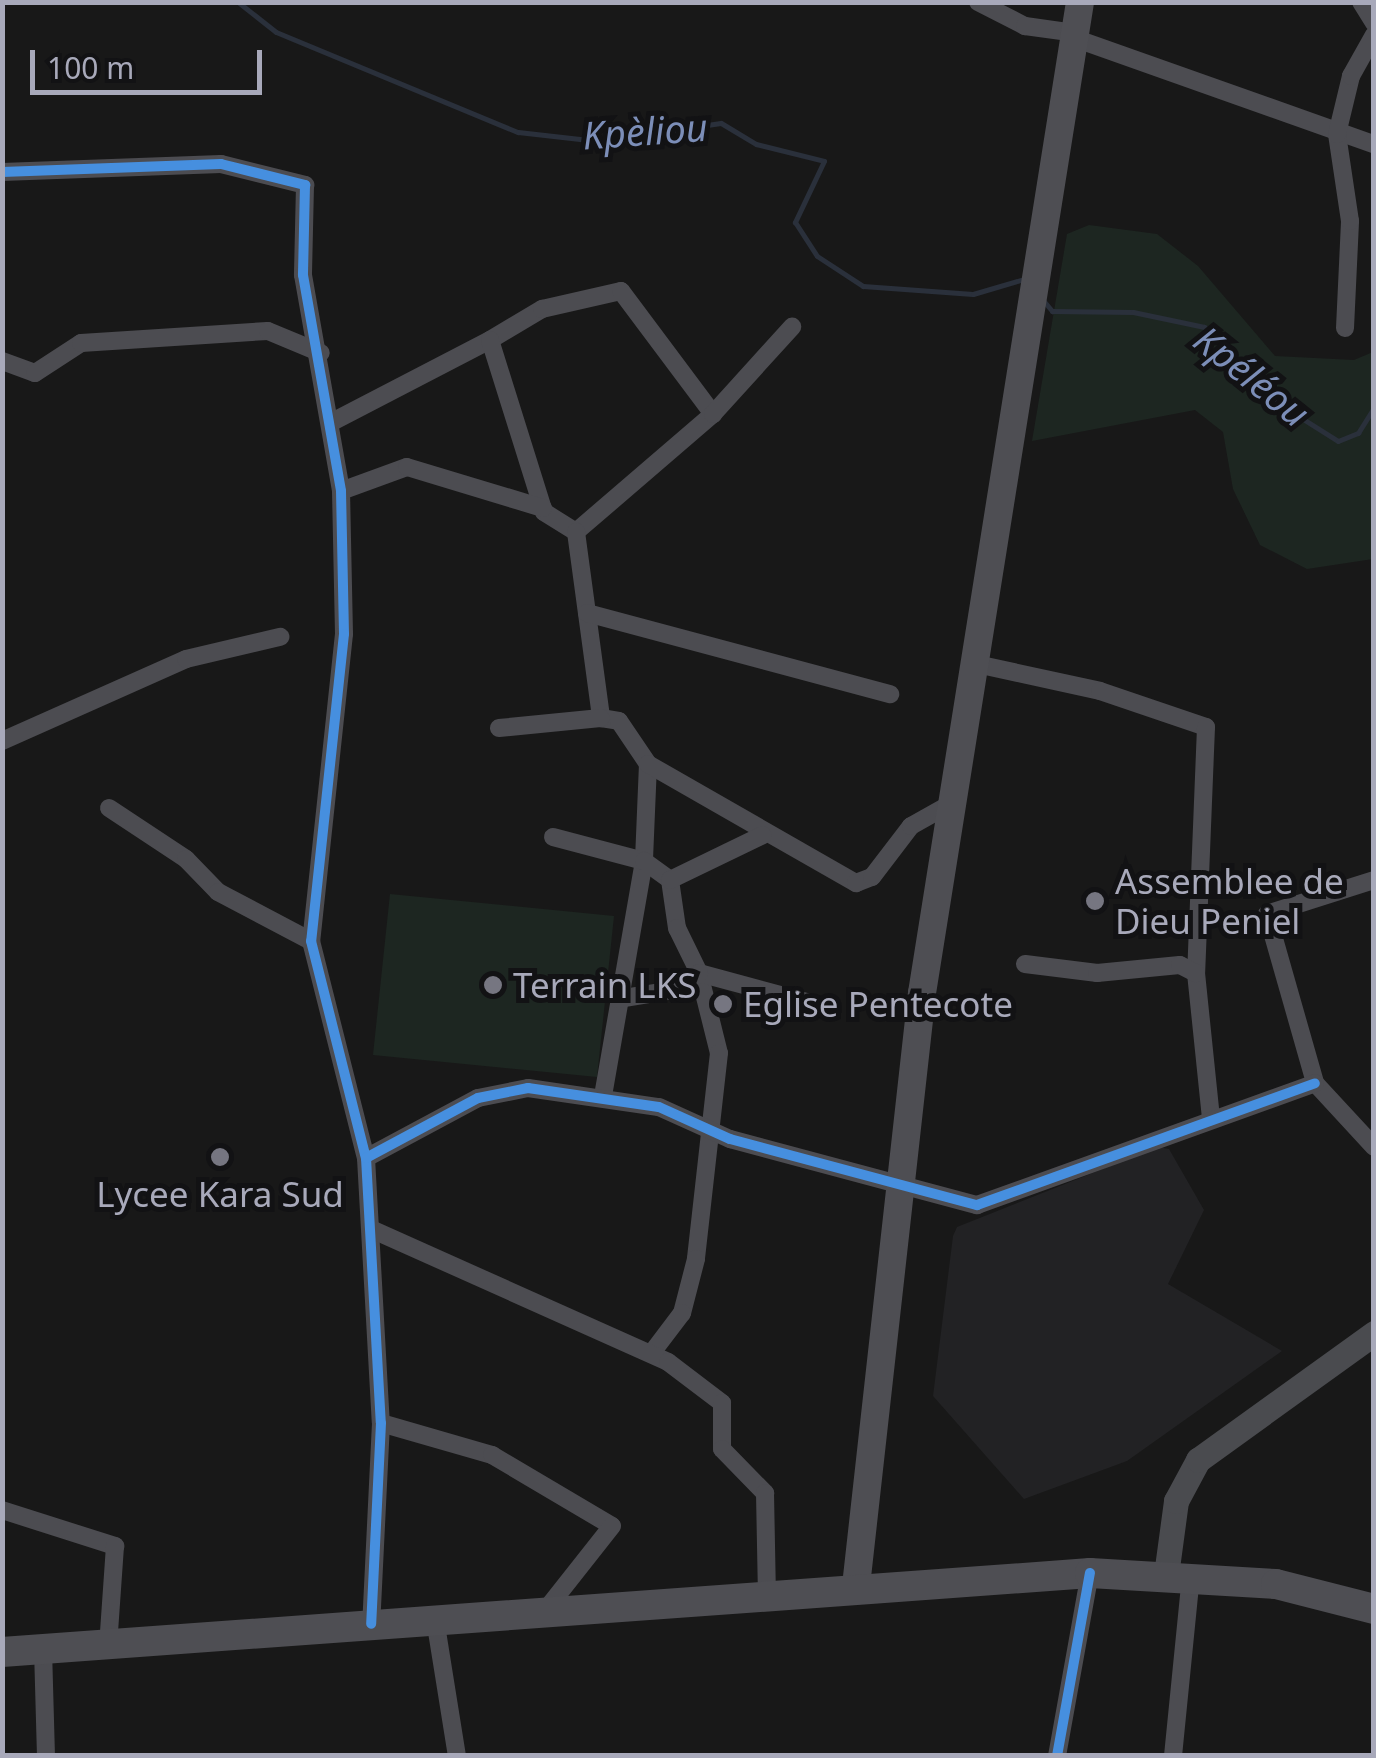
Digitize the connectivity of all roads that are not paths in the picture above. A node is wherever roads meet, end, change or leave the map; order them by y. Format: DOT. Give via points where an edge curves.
graph roads {
  1 [pos="978,2"];
  2 [pos="1080,2"];
  3 [pos="1361,2"];
  4 [pos="1374,23"];
  5 [pos="1374,35"];
  6 [pos="1074,36"];
  7 [pos="1337,134"];
  8 [pos="1374,144"];
  9 [pos="2,172"];
  10 [pos="792,327"];
  11 [pos="1345,328"];
  12 [pos="490,340"];
  13 [pos="321,353"];
  14 [pos="2,361"];
  15 [pos="713,414"];
  16 [pos="332,422"];
  17 [pos="341,491"];
  18 [pos="542,508"];
  19 [pos="576,532"];
  20 [pos="587,613"];
  21 [pos="280,636"];
  22 [pos="972,663"];
  23 [pos="890,694"];
  24 [pos="600,718"];
  25 [pos="499,728"];
  26 [pos="2,741"];
  27 [pos="648,764"];
  28 [pos="952,803"];
  29 [pos="109,808"];
  30 [pos="763,834"];
  31 [pos="553,837"];
  32 [pos="644,861"];
  33 [pos="670,880"];
  34 [pos="1374,880"];
  35 [pos="311,941"];
  36 [pos="1025,964"];
  37 [pos="699,973"];
  38 [pos="1196,973"];
  39 [pos="618,999"];
  40 [pos="814,1004"];
  41 [pos="1315,1083"];
  42 [pos="603,1098"];
  43 [pos="1210,1117"];
  44 [pos="705,1126"];
  45 [pos="1374,1147"];
  46 [pos="366,1158"];
  47 [pos="897,1190"];
  48 [pos="371,1229"];
  49 [pos="1374,1332"];
  50 [pos="651,1354"];
  51 [pos="381,1423"];
  52 [pos="2,1510"];
  53 [pos="1090,1573"];
  54 [pos="1178,1576"];
  55 [pos="856,1586"];
  56 [pos="767,1593"];
  57 [pos="1374,1609"];
  58 [pos="544,1612"];
  59 [pos="435,1619"];
  60 [pos="371,1624"];
  61 [pos="108,1645"];
  62 [pos="43,1649"];
  63 [pos="2,1652"];
  64 [pos="46,1756"];
  65 [pos="457,1756"];
  66 [pos="1057,1756"];
  67 [pos="1173,1756"];
  1 -- 6 [label="street" via="1025,26"];
  2 -- 6 [label="main road"];
  3 -- 4 [label="street"];
  5 -- 7 [label="street" via="1351,76"];
  6 -- 7 [label="street"];
  6 -- 22 [label="main road"];
  7 -- 8 [label="street"];
  7 -- 11 [label="street" via="1350,221"];
  9 -- 13 [label="street" via="220,164 304,185 302,274"];
  10 -- 15 [label="street"];
  12 -- 15 [label="street" via="542,309 621,291"];
  12 -- 16 [label="street"];
  12 -- 18 [label="street"];
  13 -- 14 [label="street" via="268,331 81,343 35,373"];
  13 -- 16 [label="street"];
  15 -- 19 [label="street"];
  16 -- 17 [label="street"];
  17 -- 18 [label="street" via="407,467"];
  17 -- 35 [label="street" via="344,634"];
  18 -- 19 [label="street"];
  19 -- 20 [label="street"];
  20 -- 23 [label="street"];
  20 -- 24 [label="street"];
  21 -- 26 [label="street" via="186,659"];
  22 -- 28 [label="main road"];
  22 -- 38 [label="street" via="1100,690 1206,727"];
  24 -- 25 [label="street"];
  24 -- 27 [label="street" via="619,721"];
  27 -- 30 [label="street"];
  27 -- 32 [label="street"];
  28 -- 30 [label="street" via="910,826 863,883"];
  28 -- 47 [label="main road"];
  29 -- 35 [label="street" via="186,859 218,892"];
  30 -- 33 [label="street"];
  31 -- 32 [label="street"];
  32 -- 33 [label="street"];
  32 -- 39 [label="street"];
  33 -- 37 [label="street" via="677,928"];
  34 -- 41 [label="street" via="1267,914"];
  35 -- 46 [label="street"];
  36 -- 38 [label="street" via="1097,973 1180,965"];
  37 -- 39 [label="street" via="680,989"];
  37 -- 40 [label="street"];
  37 -- 44 [label="street" via="719,1052"];
  38 -- 43 [label="street"];
  39 -- 42 [label="street"];
  41 -- 43 [label="street"];
  41 -- 45 [label="street"];
  42 -- 44 [label="street"];
  42 -- 46 [label="street" via="528,1088 478,1098"];
  43 -- 47 [label="street" via="978,1205"];
  44 -- 47 [label="street"];
  44 -- 50 [label="street" via="696,1259 682,1314"];
  46 -- 48 [label="street"];
  47 -- 55 [label="main road"];
  48 -- 50 [label="street"];
  48 -- 51 [label="street"];
  49 -- 54 [label="main road" via="1198,1460 1176,1501"];
  50 -- 56 [label="street" via="722,1403 722,1449 765,1493"];
  51 -- 58 [label="street" via="492,1455 612,1526"];
  51 -- 60 [label="street"];
  52 -- 61 [label="street" via="115,1546"];
  53 -- 54 [label="highway"];
  53 -- 55 [label="highway"];
  53 -- 66 [label="street"];
  54 -- 57 [label="highway" via="1276,1584"];
  54 -- 67 [label="street"];
  55 -- 56 [label="highway"];
  56 -- 58 [label="highway"];
  58 -- 59 [label="highway"];
  59 -- 60 [label="highway"];
  59 -- 65 [label="street"];
  60 -- 61 [label="highway"];
  61 -- 62 [label="highway"];
  62 -- 63 [label="highway"];
  62 -- 64 [label="street"];
}
